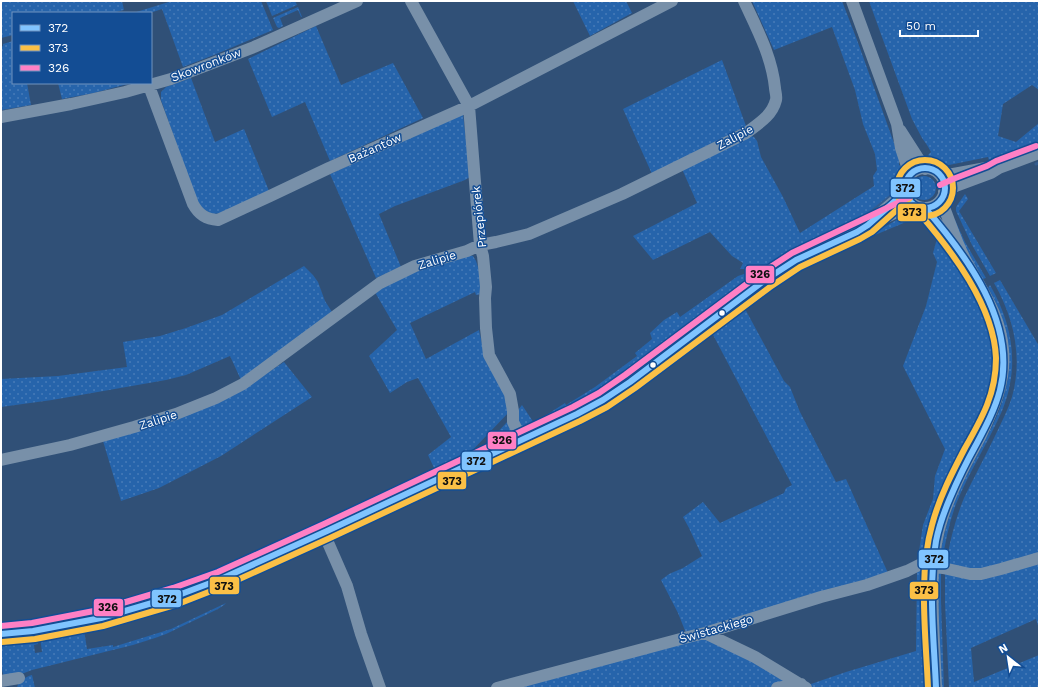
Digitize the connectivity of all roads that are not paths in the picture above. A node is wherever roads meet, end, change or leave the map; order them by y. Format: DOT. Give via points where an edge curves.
graph roads {
  1 [pos="357,1"];
  2 [pos="411,1"];
  3 [pos="672,1"];
  4 [pos="744,1"];
  5 [pos="852,1"];
  6 [pos="149,86"];
  7 [pos="469,106"];
  8 [pos="1,117"];
  9 [pos="897,124"];
  10 [pos="1039,153"];
  11 [pos="999,168"];
  12 [pos="925,169"];
  13 [pos="938,174"];
  14 [pos="910,175"];
  15 [pos="905,192"];
  16 [pos="942,196"];
  17 [pos="913,204"];
  18 [pos="925,208"];
  19 [pos="868,225"];
  20 [pos="480,244"];
  21 [pos="965,258"];
  22 [pos="522,440"];
  23 [pos="1,460"];
  24 [pos="327,531"];
  25 [pos="1039,558"];
  26 [pos="933,567"];
  27 [pos="705,633"];
  28 [pos="1,634"];
  29 [pos="19,678"];
  30 [pos="1,681"];
  31 [pos="804,686"];
  32 [pos="380,688"];
  33 [pos="497,688"];
  34 [pos="777,688"];
  35 [pos="936,688"];
  1 -- 6 [label="street, Skowronków" via="254,47"];
  2 -- 7 [label="street, Przepiórek"];
  3 -- 7 [label="street, Bażantów"];
  4 -- 20 [label="street, Zalipie" via="765,48 774,78 776,99 770,113 761,123 746,133 622,194 529,234"];
  5 -- 9 [label="street"];
  6 -- 7 [label="street, Bażantów" via="196,210 201,215 218,220"];
  6 -- 8 [label="street, Skowronków"];
  7 -- 20 [label="street, Przepiórek"];
  9 -- 12 [label="street"];
  9 -- 14 [label="street" via="901,148"];
  10 -- 11 [label="street"];
  11 -- 13 [label="street"];
  11 -- 16 [label="street" via="956,186"];
  12 -- 13 [label="street"];
  12 -- 14 [label="street"];
  13 -- 16 [label="street" via="944,185"];
  14 -- 15 [label="street" via="906,180"];
  15 -- 17 [label="street"];
  15 -- 19 [label="street"];
  16 -- 18 [label="street" via="938,204"];
  16 -- 21 [label="street"];
  17 -- 18 [label="street"];
  17 -- 19 [label="street"];
  18 -- 21 [label="street"];
  19 -- 22 [label="street" via="796,260 765,280 603,400"];
  20 -- 22 [label="street, Przepiórek" via="486,287 489,355 510,394 513,422"];
  20 -- 23 [label="street, Zalipie" via="467,251 415,266 380,282 243,384 216,398 134,427"];
  21 -- 26 [label="street" via="996,317 1003,350 1003,369 1000,391 994,408 945,510 937,538"];
  22 -- 24 [label="street"];
  24 -- 28 [label="street" via="222,579 176,596 101,618 33,631"];
  24 -- 32 [label="street" via="326,538 347,586"];
  25 -- 26 [label="street, Świstackiego" via="981,574"];
  26 -- 27 [label="street, Świstackiego" via="919,565 867,585"];
  26 -- 35 [label="street"];
  27 -- 31 [label="street" via="755,657"];
  27 -- 33 [label="street, Świstackiego"];
  29 -- 30 [label="street"];
  31 -- 34 [label="street"];
}
